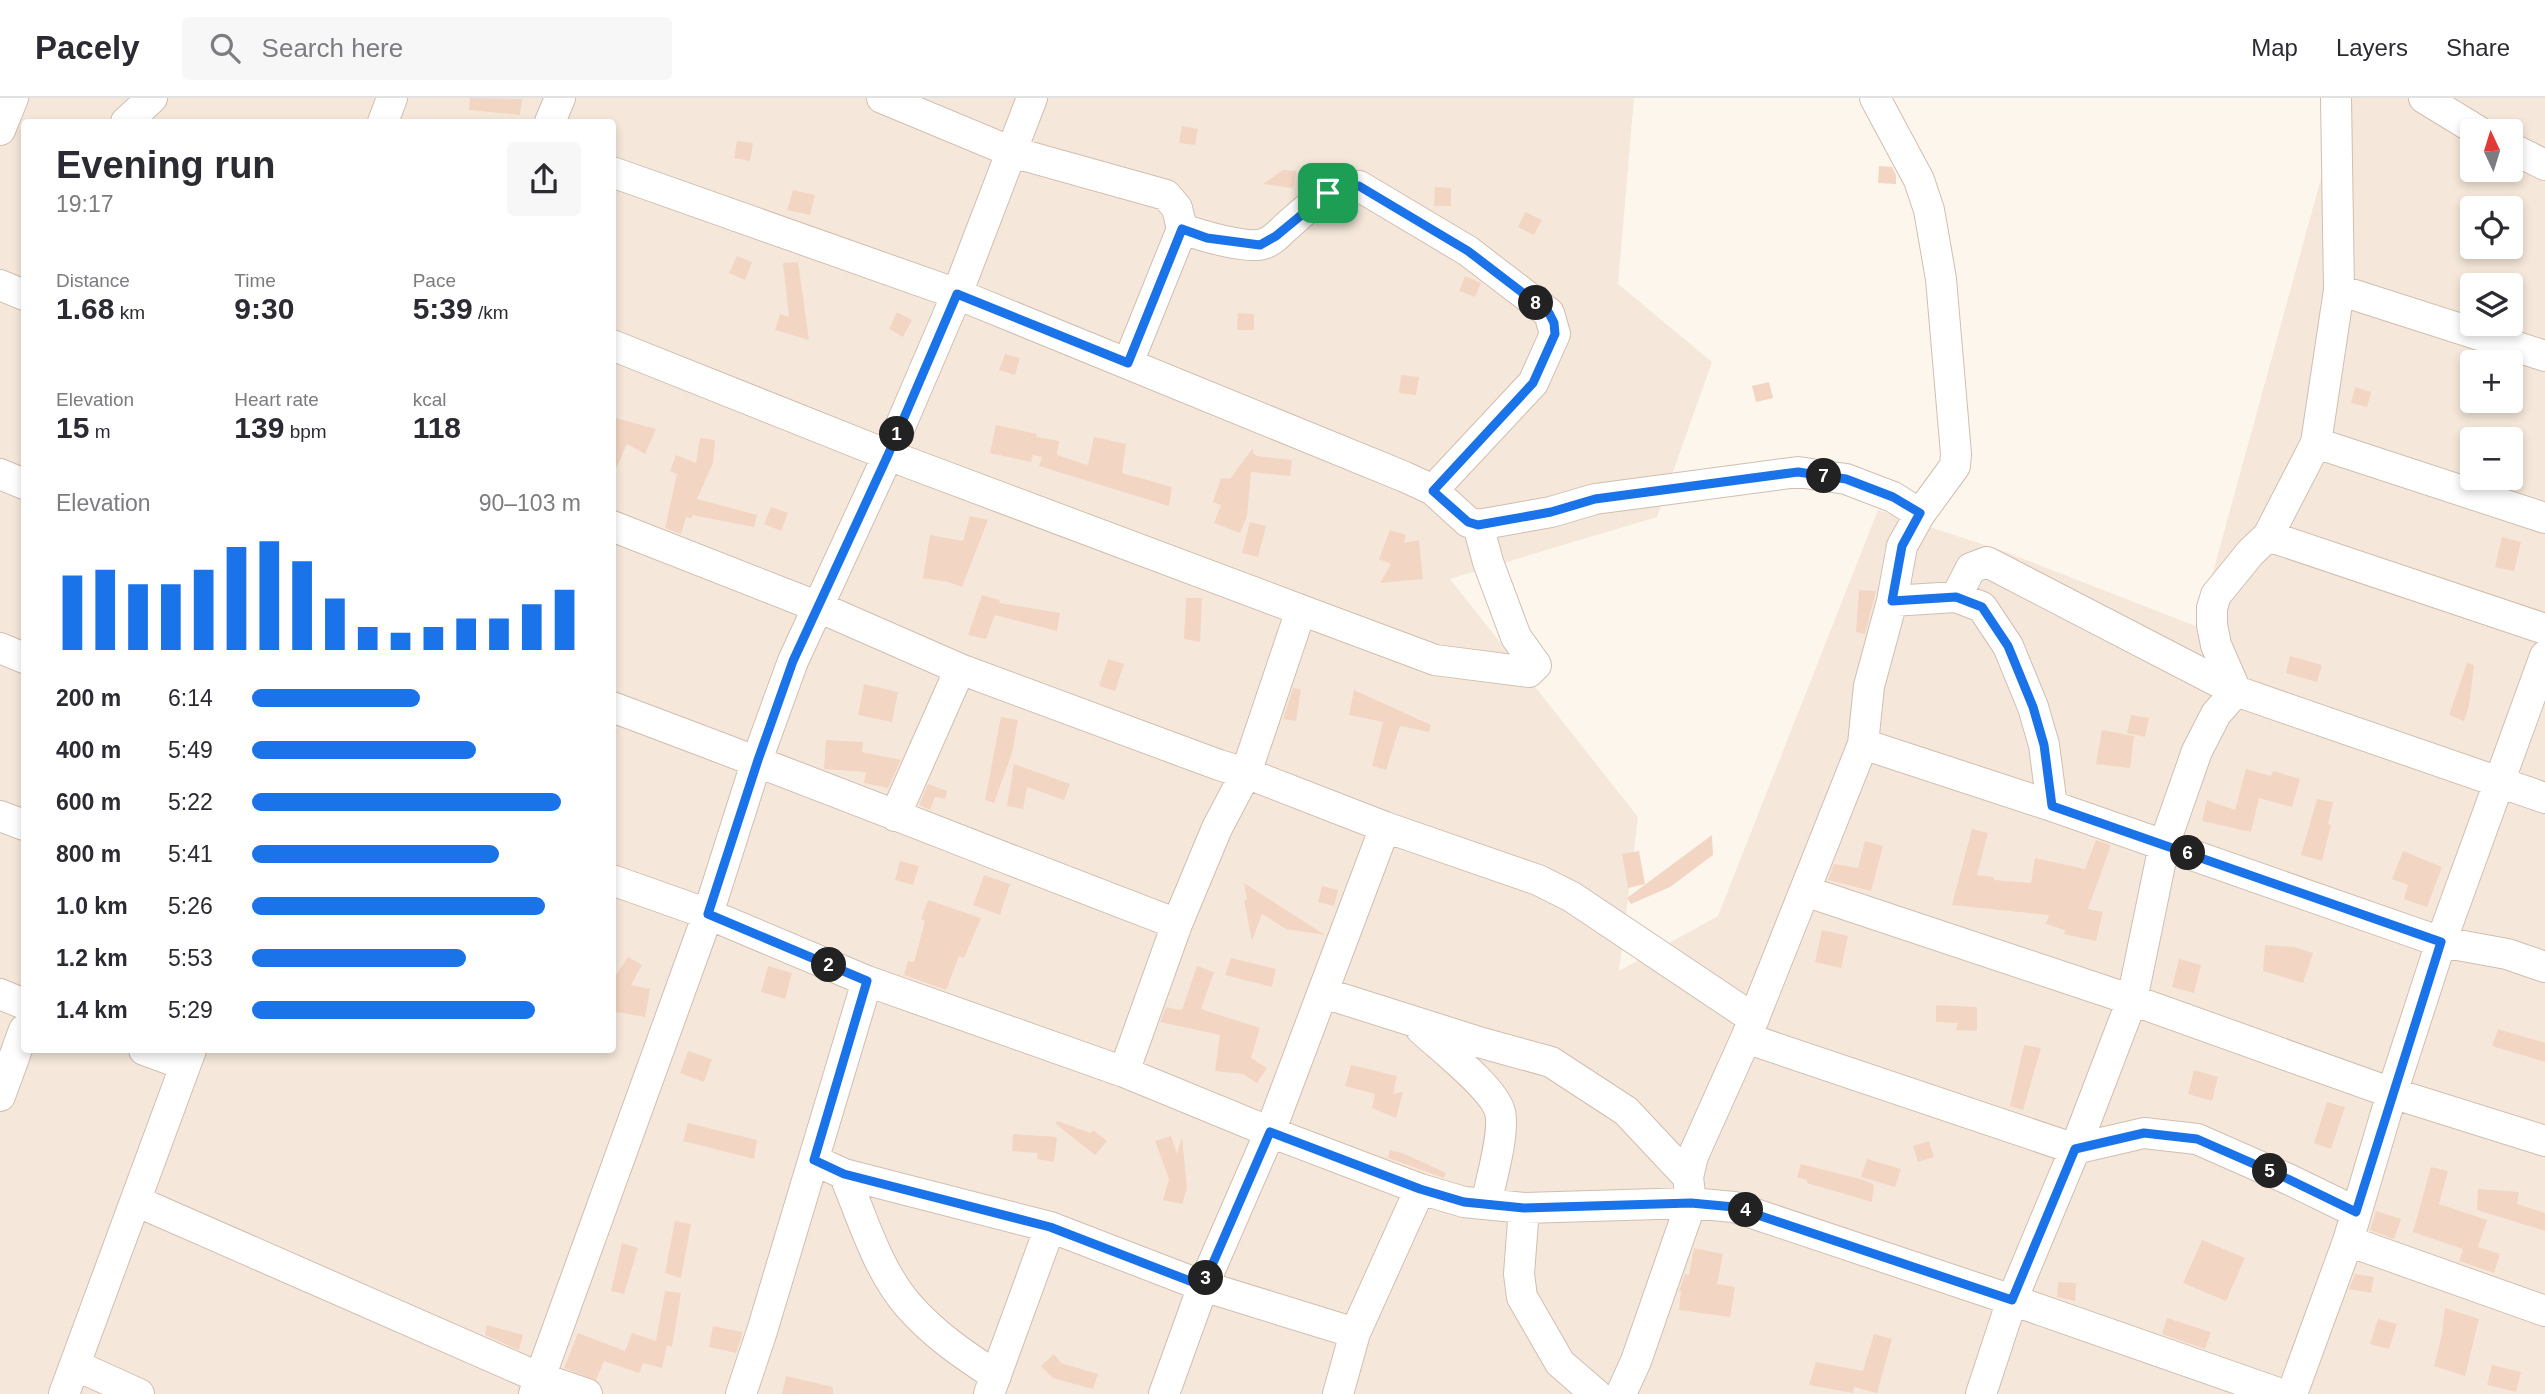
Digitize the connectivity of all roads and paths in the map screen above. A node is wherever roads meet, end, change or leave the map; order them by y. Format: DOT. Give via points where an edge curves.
graph roads {
  1 [pos="152,98"];
  2 [pos="392,98"];
  3 [pos="560,98"];
  4 [pos="882,98"];
  5 [pos="1032,98"];
  6 [pos="1875,98"];
  7 [pos="2336,98"];
  8 [pos="2424,98"];
  9 [pos="129,119"];
  10 [pos="384,119"];
  11 [pos="551,119"];
  12 [pos="2460,120"];
  13 [pos="1012,152"];
  14 [pos="2524,154"];
  15 [pos="2545,164"];
  16 [pos="616,173"];
  17 [pos="1182,229"];
  18 [pos="0,285"];
  19 [pos="2339,290"];
  20 [pos="21,294"];
  21 [pos="957,294"];
  22 [pos="616,347"];
  23 [pos="2545,356"];
  24 [pos="1128,363"];
  25 [pos="2316,443"];
  26 [pos="888,455"];
  27 [pos="0,474"];
  28 [pos="21,483"];
  29 [pos="1433,491"];
  30 [pos="1920,513"];
  31 [pos="2545,518"];
  32 [pos="1478,525"];
  33 [pos="616,528"];
  34 [pos="2267,536"];
  35 [pos="1956,597"];
  36 [pos="1892,601"];
  37 [pos="816,606"];
  38 [pos="1301,610"];
  39 [pos="2545,629"];
  40 [pos="0,648"];
  41 [pos="2545,656"];
  42 [pos="21,657"];
  43 [pos="960,669"];
  44 [pos="2236,691"];
  45 [pos="616,708"];
  46 [pos="1863,744"];
  47 [pos="758,760"];
  48 [pos="1246,773"];
  49 [pos="2500,784"];
  50 [pos="2545,798"];
  51 [pos="2052,806"];
  52 [pos="0,816"];
  53 [pos="895,817"];
  54 [pos="21,824"];
  55 [pos="1385,827"];
  56 [pos="2164,845"];
  57 [pos="616,881"];
  58 [pos="1805,891"];
  59 [pos="708,914"];
  60 [pos="1177,924"];
  61 [pos="2441,942"];
  62 [pos="2545,967"];
  63 [pos="867,981"];
  64 [pos="1324,993"];
  65 [pos="0,994"];
  66 [pos="2132,1000"];
  67 [pos="21,1003"];
  68 [pos="1413,1021"];
  69 [pos="1750,1028"];
  70 [pos="21,1038"];
  71 [pos="160,1053"];
  72 [pos="188,1058"];
  73 [pos="1124,1072"];
  74 [pos="2392,1093"];
  75 [pos="0,1096"];
  76 [pos="1270,1132"];
  77 [pos="2545,1141"];
  78 [pos="2075,1149"];
  79 [pos="814,1160"];
  80 [pos="844,1174"];
  81 [pos="1420,1189"];
  82 [pos="1690,1190"];
  83 [pos="136,1201"];
  84 [pos="1486,1204"];
  85 [pos="1524,1208"];
  86 [pos="2356,1212"];
  87 [pos="1050,1227"];
  88 [pos="2348,1241"];
  89 [pos="1203,1286"];
  90 [pos="2012,1300"];
  91 [pos="2545,1311"];
  92 [pos="1355,1333"];
  93 [pos="75,1365"];
  94 [pos="993,1385"];
  95 [pos="537,1386"];
  96 [pos="64,1394"];
  97 [pos="139,1394"];
  98 [pos="587,1394"];
  99 [pos="741,1394"];
  100 [pos="1164,1394"];
  101 [pos="1338,1394"];
  102 [pos="1595,1394"];
  103 [pos="1621,1394"];
  104 [pos="1981,1394"];
  105 [pos="2281,1394"];
  106 [pos="2292,1394"];
  1 -- 9 [label="street"];
  2 -- 10 [label="street"];
  3 -- 11 [label="street"];
  4 -- 13 [label="street"];
  5 -- 13 [label="street"];
  6 -- 30 [label="street" via="1919,180 1941,279 1955,466"];
  7 -- 19 [label="street"];
  8 -- 12 [label="street"];
  13 -- 17 [label="street" via="1166,195 1177,208"];
  13 -- 21 [label="street"];
  14 -- 15 [label="street"];
  16 -- 21 [label="street"];
  17 -- 24 [label="street"];
  17 -- 29 [label="street" via="1207,238 1260,245 1328,193 1343,186 1359,186 1468,251 1549,313 1555,334 1533,383"];
  18 -- 20 [label="street"];
  19 -- 23 [label="street"];
  19 -- 25 [label="street"];
  21 -- 24 [label="street"];
  21 -- 26 [label="street"];
  22 -- 26 [label="street"];
  24 -- 29 [label="street"];
  25 -- 31 [label="street"];
  25 -- 34 [label="street"];
  26 -- 37 [label="street"];
  26 -- 38 [label="street"];
  27 -- 28 [label="street"];
  29 -- 32 [label="street" via="1468,522"];
  30 -- 32 [label="street" via="1846,479 1798,472 1595,499"];
  30 -- 36 [label="street" via="1902,546"];
  32 -- 38 [label="street" via="1516,637 1536,665 1530,672 1435,660"];
  33 -- 37 [label="street"];
  34 -- 39 [label="street"];
  34 -- 44 [label="street" via="2216,595 2212,608 2216,645"];
  35 -- 36 [label="street"];
  35 -- 44 [label="street" via="1971,568 1987,562"];
  35 -- 51 [label="street" via="1982,607 2008,646 2044,745"];
  36 -- 46 [label="street" via="1869,686"];
  37 -- 43 [label="street"];
  37 -- 47 [label="street"];
  38 -- 48 [label="street"];
  40 -- 42 [label="street"];
  41 -- 49 [label="street"];
  43 -- 48 [label="street"];
  43 -- 53 [label="street"];
  44 -- 49 [label="street"];
  44 -- 56 [label="street" via="2216,714 2197,751"];
  45 -- 47 [label="street"];
  46 -- 51 [label="street"];
  46 -- 58 [label="street"];
  47 -- 53 [label="street"];
  47 -- 59 [label="street"];
  48 -- 55 [label="street"];
  48 -- 60 [label="street" via="1217,828"];
  49 -- 50 [label="street"];
  49 -- 61 [label="street"];
  51 -- 56 [label="street"];
  52 -- 54 [label="street"];
  53 -- 60 [label="street"];
  55 -- 64 [label="street"];
  55 -- 69 [label="street" via="1538,880 1572,897"];
  56 -- 61 [label="street"];
  56 -- 66 [label="street"];
  57 -- 59 [label="street"];
  58 -- 66 [label="street"];
  58 -- 69 [label="street"];
  59 -- 63 [label="street"];
  59 -- 95 [label="street"];
  60 -- 73 [label="street"];
  61 -- 62 [label="street" via="2507,954"];
  61 -- 74 [label="street"];
  63 -- 73 [label="street"];
  63 -- 79 [label="street"];
  64 -- 68 [label="street"];
  64 -- 76 [label="street"];
  65 -- 67 [label="street"];
  66 -- 74 [label="street"];
  66 -- 78 [label="street"];
  68 -- 82 [label="street" via="1551,1062 1626,1111"];
  68 -- 84 [label="street" via="1493,1096 1500,1111"];
  69 -- 78 [label="street"];
  69 -- 82 [label="street" via="1693,1156"];
  70 -- 75 [label="street"];
  71 -- 72 [label="street"];
  72 -- 83 [label="street"];
  73 -- 76 [label="street"];
  74 -- 77 [label="street"];
  74 -- 86 [label="street"];
  76 -- 81 [label="street"];
  76 -- 89 [label="street"];
  78 -- 86 [label="street" via="2144,1133 2197,1139"];
  78 -- 90 [label="street"];
  79 -- 80 [label="street"];
  79 -- 99 [label="street"];
  80 -- 87 [label="street"];
  80 -- 94 [label="street" via="879,1260 907,1304"];
  81 -- 84 [label="street"];
  81 -- 92 [label="street"];
  82 -- 85 [label="street"];
  82 -- 90 [label="street"];
  82 -- 103 [label="street" via="1636,1361"];
  83 -- 93 [label="street"];
  83 -- 95 [label="street"];
  84 -- 85 [label="street"];
  85 -- 102 [label="street" via="1522,1297 1560,1363"];
  86 -- 88 [label="street"];
  87 -- 89 [label="street"];
  87 -- 94 [label="street"];
  88 -- 91 [label="street"];
  88 -- 106 [label="street"];
  89 -- 92 [label="street"];
  89 -- 100 [label="street"];
  90 -- 104 [label="street"];
  90 -- 105 [label="street"];
  92 -- 101 [label="street"];
  93 -- 96 [label="street"];
  93 -- 97 [label="street"];
  95 -- 98 [label="street"];
}
